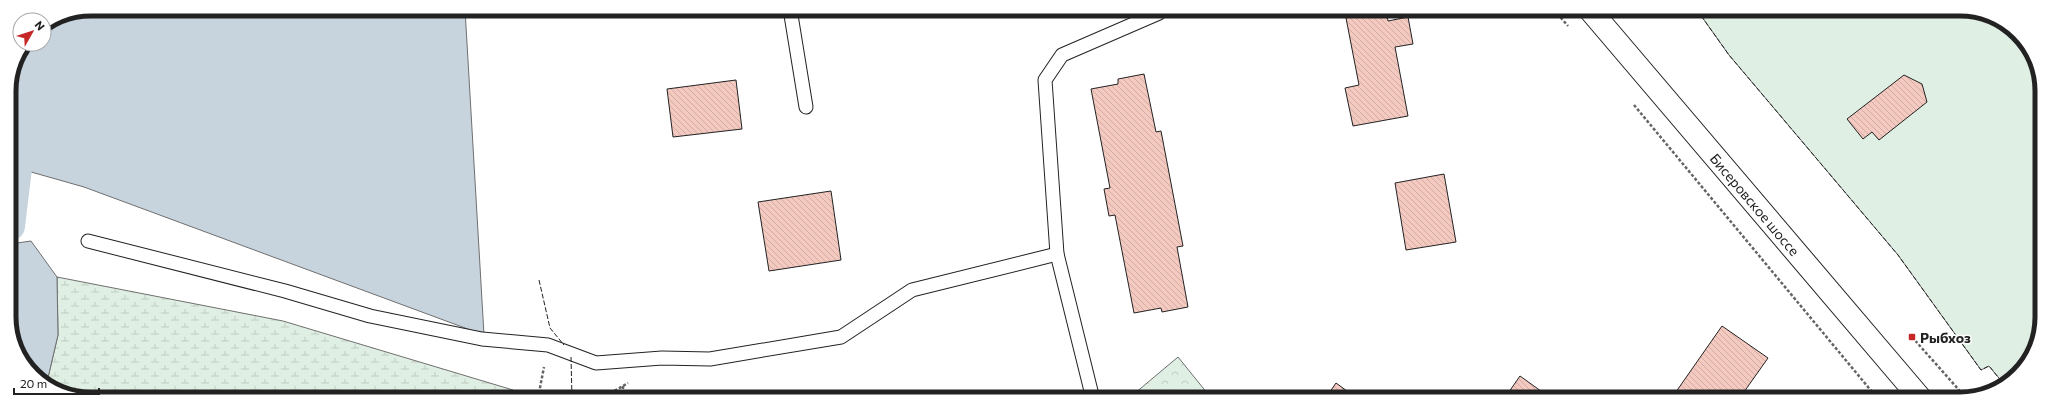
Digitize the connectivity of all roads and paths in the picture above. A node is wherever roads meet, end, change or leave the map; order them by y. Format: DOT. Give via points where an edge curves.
graph roads {
  1 [pos="791,16"];
  2 [pos="1153,16"];
  3 [pos="1559,16"];
  4 [pos="1595,16"];
  5 [pos="1572,30"];
  6 [pos="1631,101"];
  7 [pos="806,107"];
  8 [pos="88,241"];
  9 [pos="1057,254"];
  10 [pos="1912,337"];
  11 [pos="548,345"];
  12 [pos="623,386"];
  13 [pos="539,392"];
  14 [pos="623,392"];
  15 [pos="1091,392"];
  16 [pos="1872,392"];
  17 [pos="1916,392"];
  18 [pos="1957,392"];
  1 -- 7 [label="lane"];
  2 -- 9 [label="lane" via="1062,55 1045,80"];
  3 -- 5 [label="path"];
  4 -- 17 [label="main road, Бисеровское шоссе"];
  6 -- 16 [label="path"];
  8 -- 11 [label="lane" via="285,291 370,316 482,339"];
  9 -- 11 [label="lane" via="912,290 841,337 710,360 662,358 596,362"];
  9 -- 15 [label="lane"];
  10 -- 18 [label="path" via="1959,390"];
  11 -- 13 [label="path"];
  12 -- 14 [label="path"];
}
